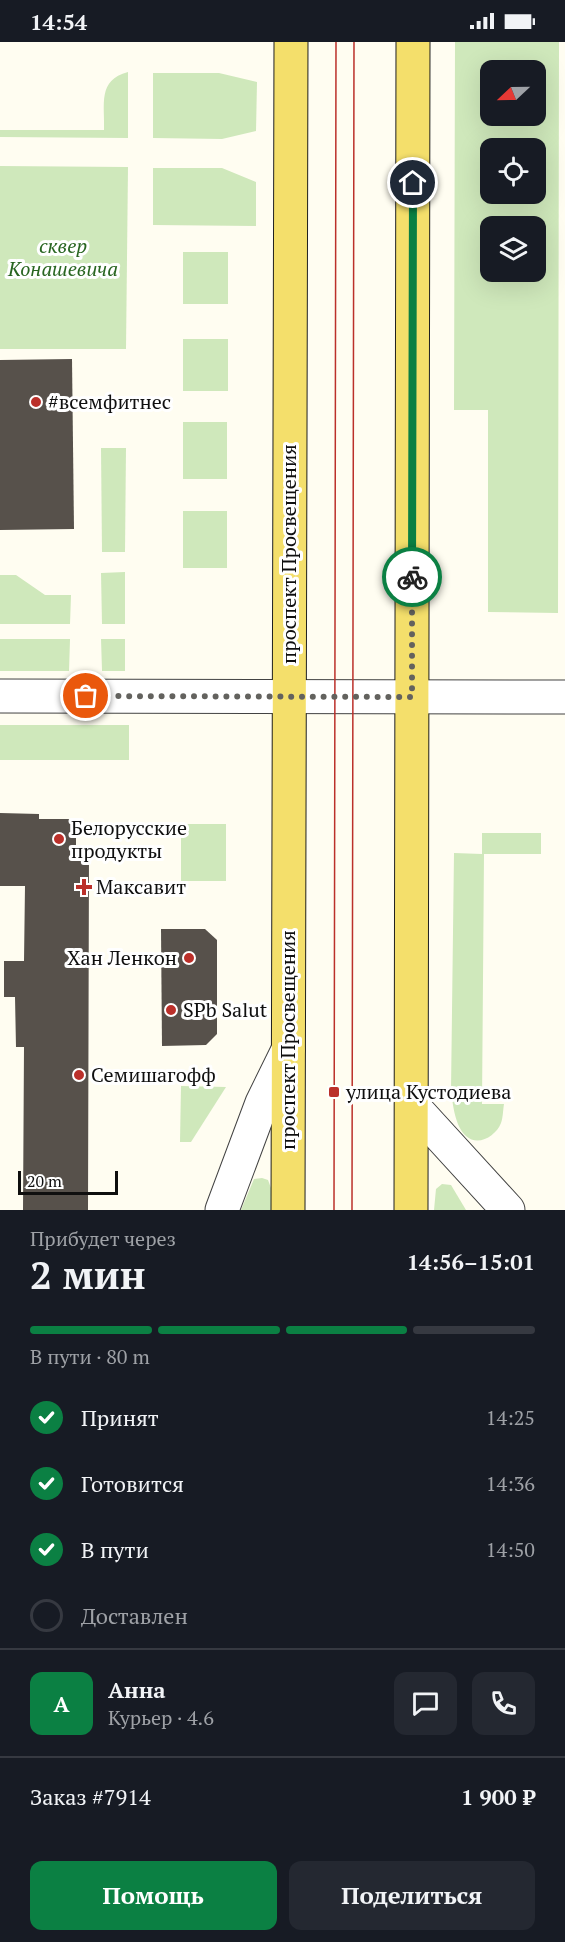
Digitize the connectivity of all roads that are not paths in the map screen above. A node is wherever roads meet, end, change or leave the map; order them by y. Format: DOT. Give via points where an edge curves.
graph roads {
  1 [pos="291,42"];
  2 [pos="414,42"];
  3 [pos="0,696"];
  4 [pos="288,696"];
  5 [pos="412,697"];
  6 [pos="565,697"];
  7 [pos="288,1050"];
  8 [pos="412,1105"];
  9 [pos="222,1210"];
  10 [pos="288,1210"];
  11 [pos="411,1210"];
  12 [pos="508,1210"];
  1 -- 4 [label="main road, проспект Просвещения"];
  2 -- 5 [label="main road"];
  3 -- 4 [label="street"];
  4 -- 5 [label="street"];
  4 -- 7 [label="main road, проспект Просвещения"];
  5 -- 6 [label="street"];
  5 -- 8 [label="main road"];
  7 -- 9 [label="street" via="262,1103"];
  7 -- 10 [label="main road, проспект Просвещения"];
  8 -- 11 [label="main road"];
  8 -- 12 [label="street"];
}
